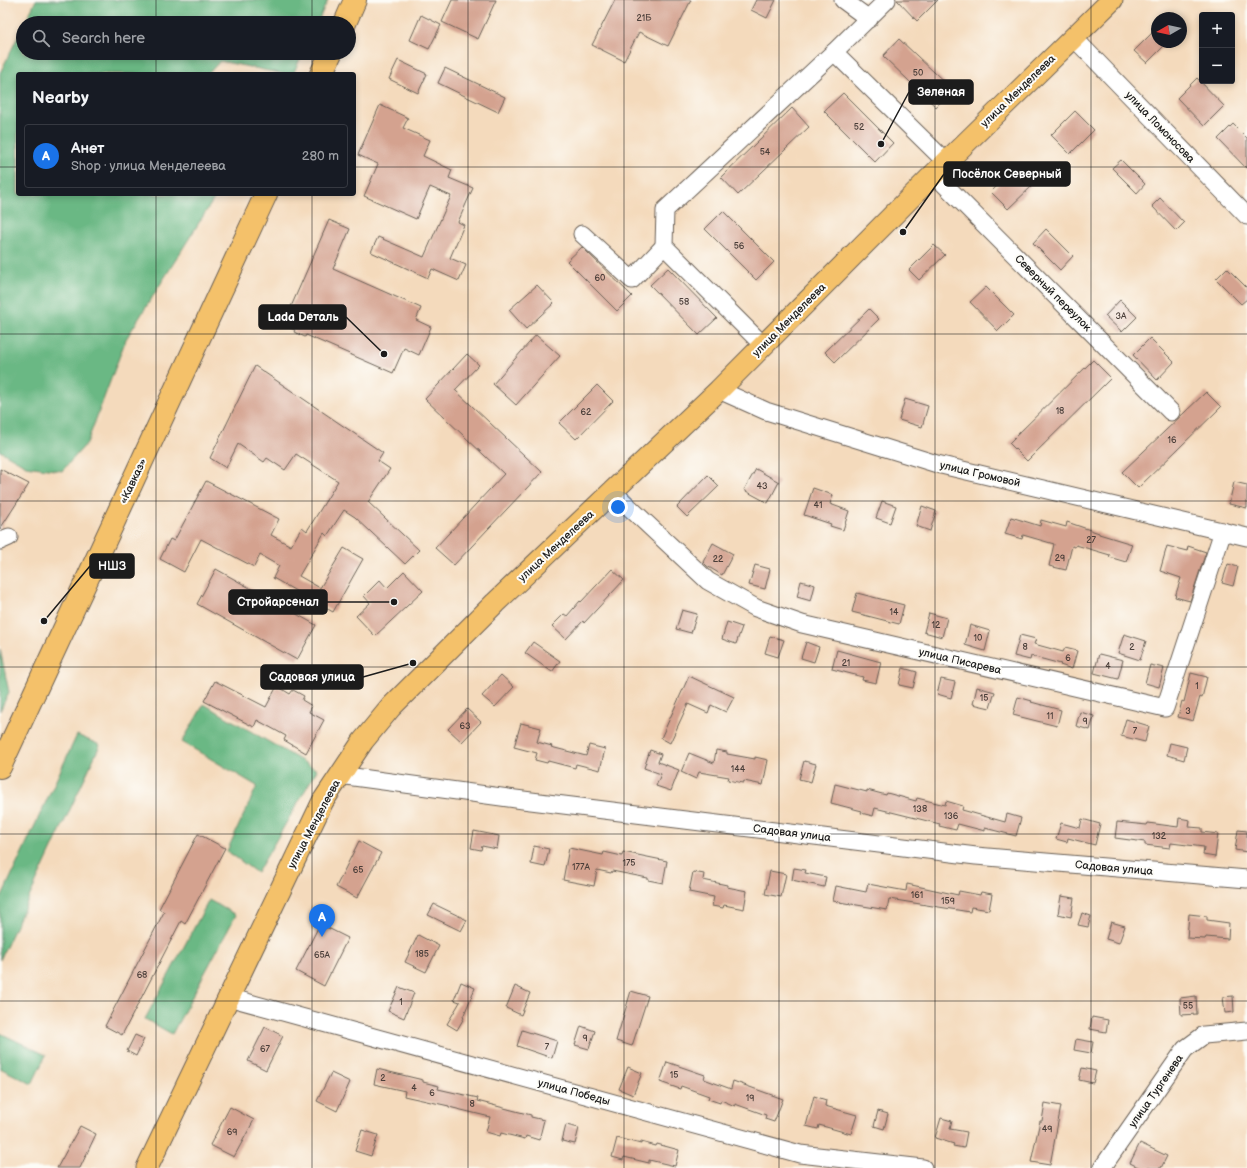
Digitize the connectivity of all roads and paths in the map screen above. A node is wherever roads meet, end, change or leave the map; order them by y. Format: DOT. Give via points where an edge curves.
graph roads {
  1 [pos="356,0"];
  2 [pos="843,0"];
  3 [pos="887,0"];
  4 [pos="1112,0"];
  5 [pos="348,16"];
  6 [pos="869,19"];
  7 [pos="1073,37"];
  8 [pos="834,52"];
  9 [pos="328,60"];
  10 [pos="322,72"];
  11 [pos="940,168"];
  12 [pos="265,196"];
  13 [pos="1247,216"];
  14 [pos="582,234"];
  15 [pos="664,246"];
  16 [pos="764,346"];
  17 [pos="719,390"];
  18 [pos="1171,412"];
  19 [pos="613,492"];
  20 [pos="1223,531"];
  21 [pos="1247,537"];
  22 [pos="0,768"];
  23 [pos="339,775"];
  24 [pos="1247,879"];
  25 [pos="228,997"];
  26 [pos="1247,1031"];
  27 [pos="147,1168"];
  28 [pos="923,1168"];
  29 [pos="1102,1168"];
  1 -- 5 [label="highway"];
  2 -- 6 [label="street"];
  3 -- 6 [label="street"];
  4 -- 7 [label="main road, улица Менделеева"];
  6 -- 8 [label="street"];
  7 -- 11 [label="main road, улица Менделеева"];
  7 -- 13 [label="street, улица Ломоносова"];
  8 -- 11 [label="street, Северный переулок"];
  8 -- 15 [label="street" via="665,210"];
  9 -- 10 [label="highway"];
  11 -- 16 [label="main road, улица Менделеева"];
  11 -- 18 [label="street, Северный переулок"];
  12 -- 22 [label="highway, «Кавказ»"];
  14 -- 15 [label="street" via="632,280"];
  15 -- 16 [label="street"];
  16 -- 17 [label="main road, улица Менделеева"];
  17 -- 19 [label="main road, улица Менделеева"];
  17 -- 20 [label="street, улица Громовой" via="766,411 938,464"];
  19 -- 20 [label="street, улица Писарева" via="708,581 756,608 802,624 1165,708"];
  19 -- 23 [label="main road, улица Менделеева" via="490,608 391,707"];
  20 -- 21 [label="street, улица Громовой"];
  23 -- 24 [label="street, Садовая улица" via="976,856"];
  23 -- 25 [label="main road, улица Менделеева" via="323,801"];
  25 -- 27 [label="main road, улица Менделеева"];
  25 -- 28 [label="street, улица Победы" via="800,1154"];
  26 -- 29 [label="street, улица Тургенева" via="1204,1035 1185,1049"];
}
